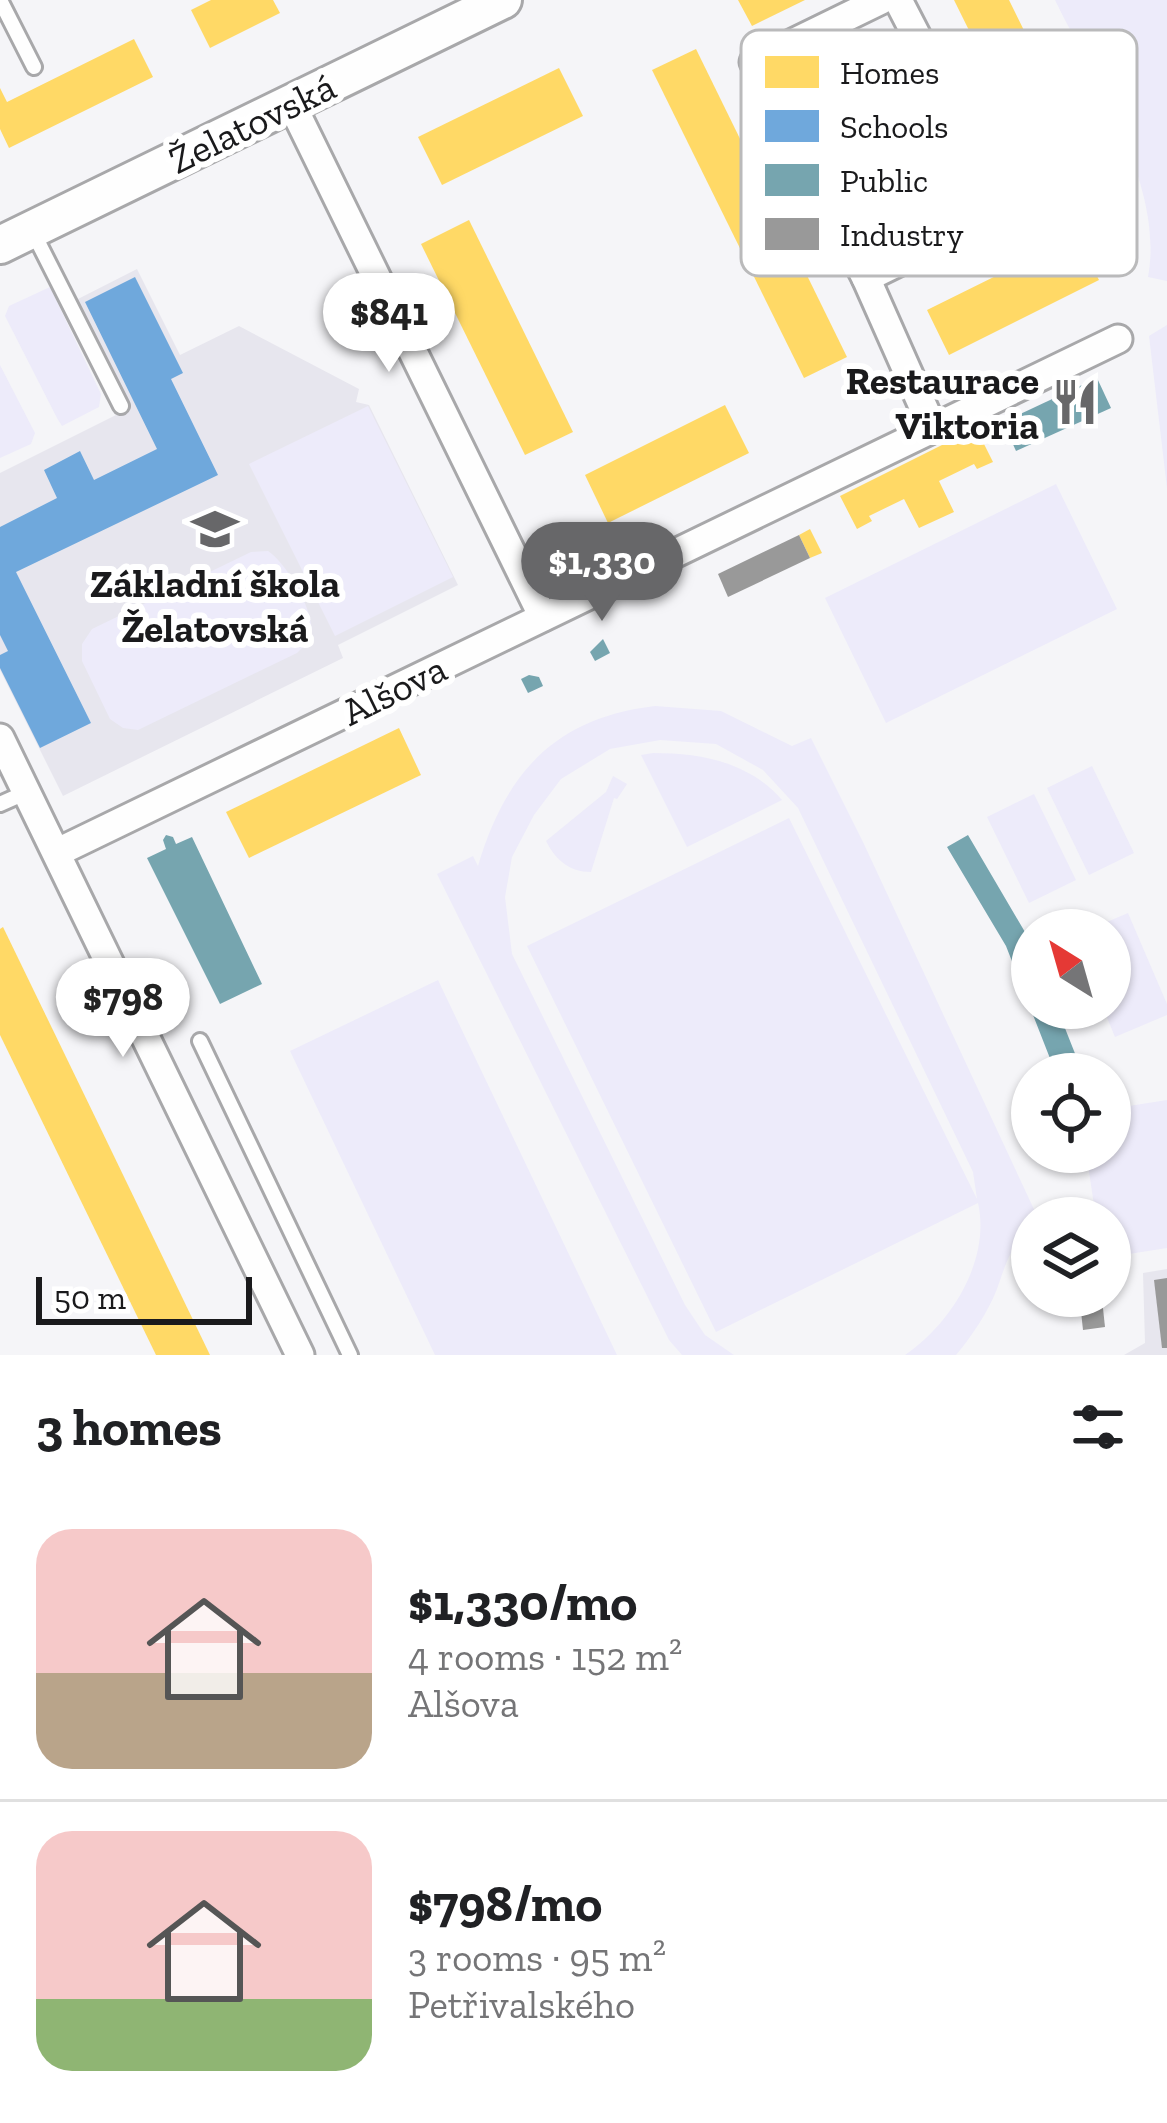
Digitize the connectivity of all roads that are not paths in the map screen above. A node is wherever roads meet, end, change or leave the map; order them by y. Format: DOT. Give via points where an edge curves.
graph roads {
  1 [pos="503,0"];
  2 [pos="881,0"];
  3 [pos="898,0"];
  4 [pos="3,11"];
  5 [pos="820,30"];
  6 [pos="914,30"];
  7 [pos="34,67"];
  8 [pos="292,105"];
  9 [pos="16,237"];
  10 [pos="870,276"];
  11 [pos="866,278"];
  12 [pos="1118,339"];
  13 [pos="121,406"];
  14 [pos="933,428"];
  15 [pos="543,617"];
  16 [pos="0,738"];
  17 [pos="27,792"];
  18 [pos="0,804"];
  19 [pos="58,852"];
  20 [pos="200,1041"];
  21 [pos="300,1355"];
  22 [pos="350,1355"];
  1 -- 8 [label="main road, Želatovská"];
  2 -- 5 [label="street"];
  3 -- 6 [label="street"];
  4 -- 7 [label="lane"];
  8 -- 9 [label="main road, Želatovská"];
  8 -- 15 [label="street"];
  9 -- 13 [label="lane"];
  10 -- 11 [label="street"];
  11 -- 14 [label="street"];
  12 -- 14 [label="street, Alšova"];
  14 -- 15 [label="street, Alšova"];
  15 -- 19 [label="street, Alšova"];
  16 -- 17 [label="street"];
  17 -- 18 [label="lane"];
  17 -- 19 [label="street"];
  19 -- 21 [label="street"];
  20 -- 22 [label="lane"];
}
